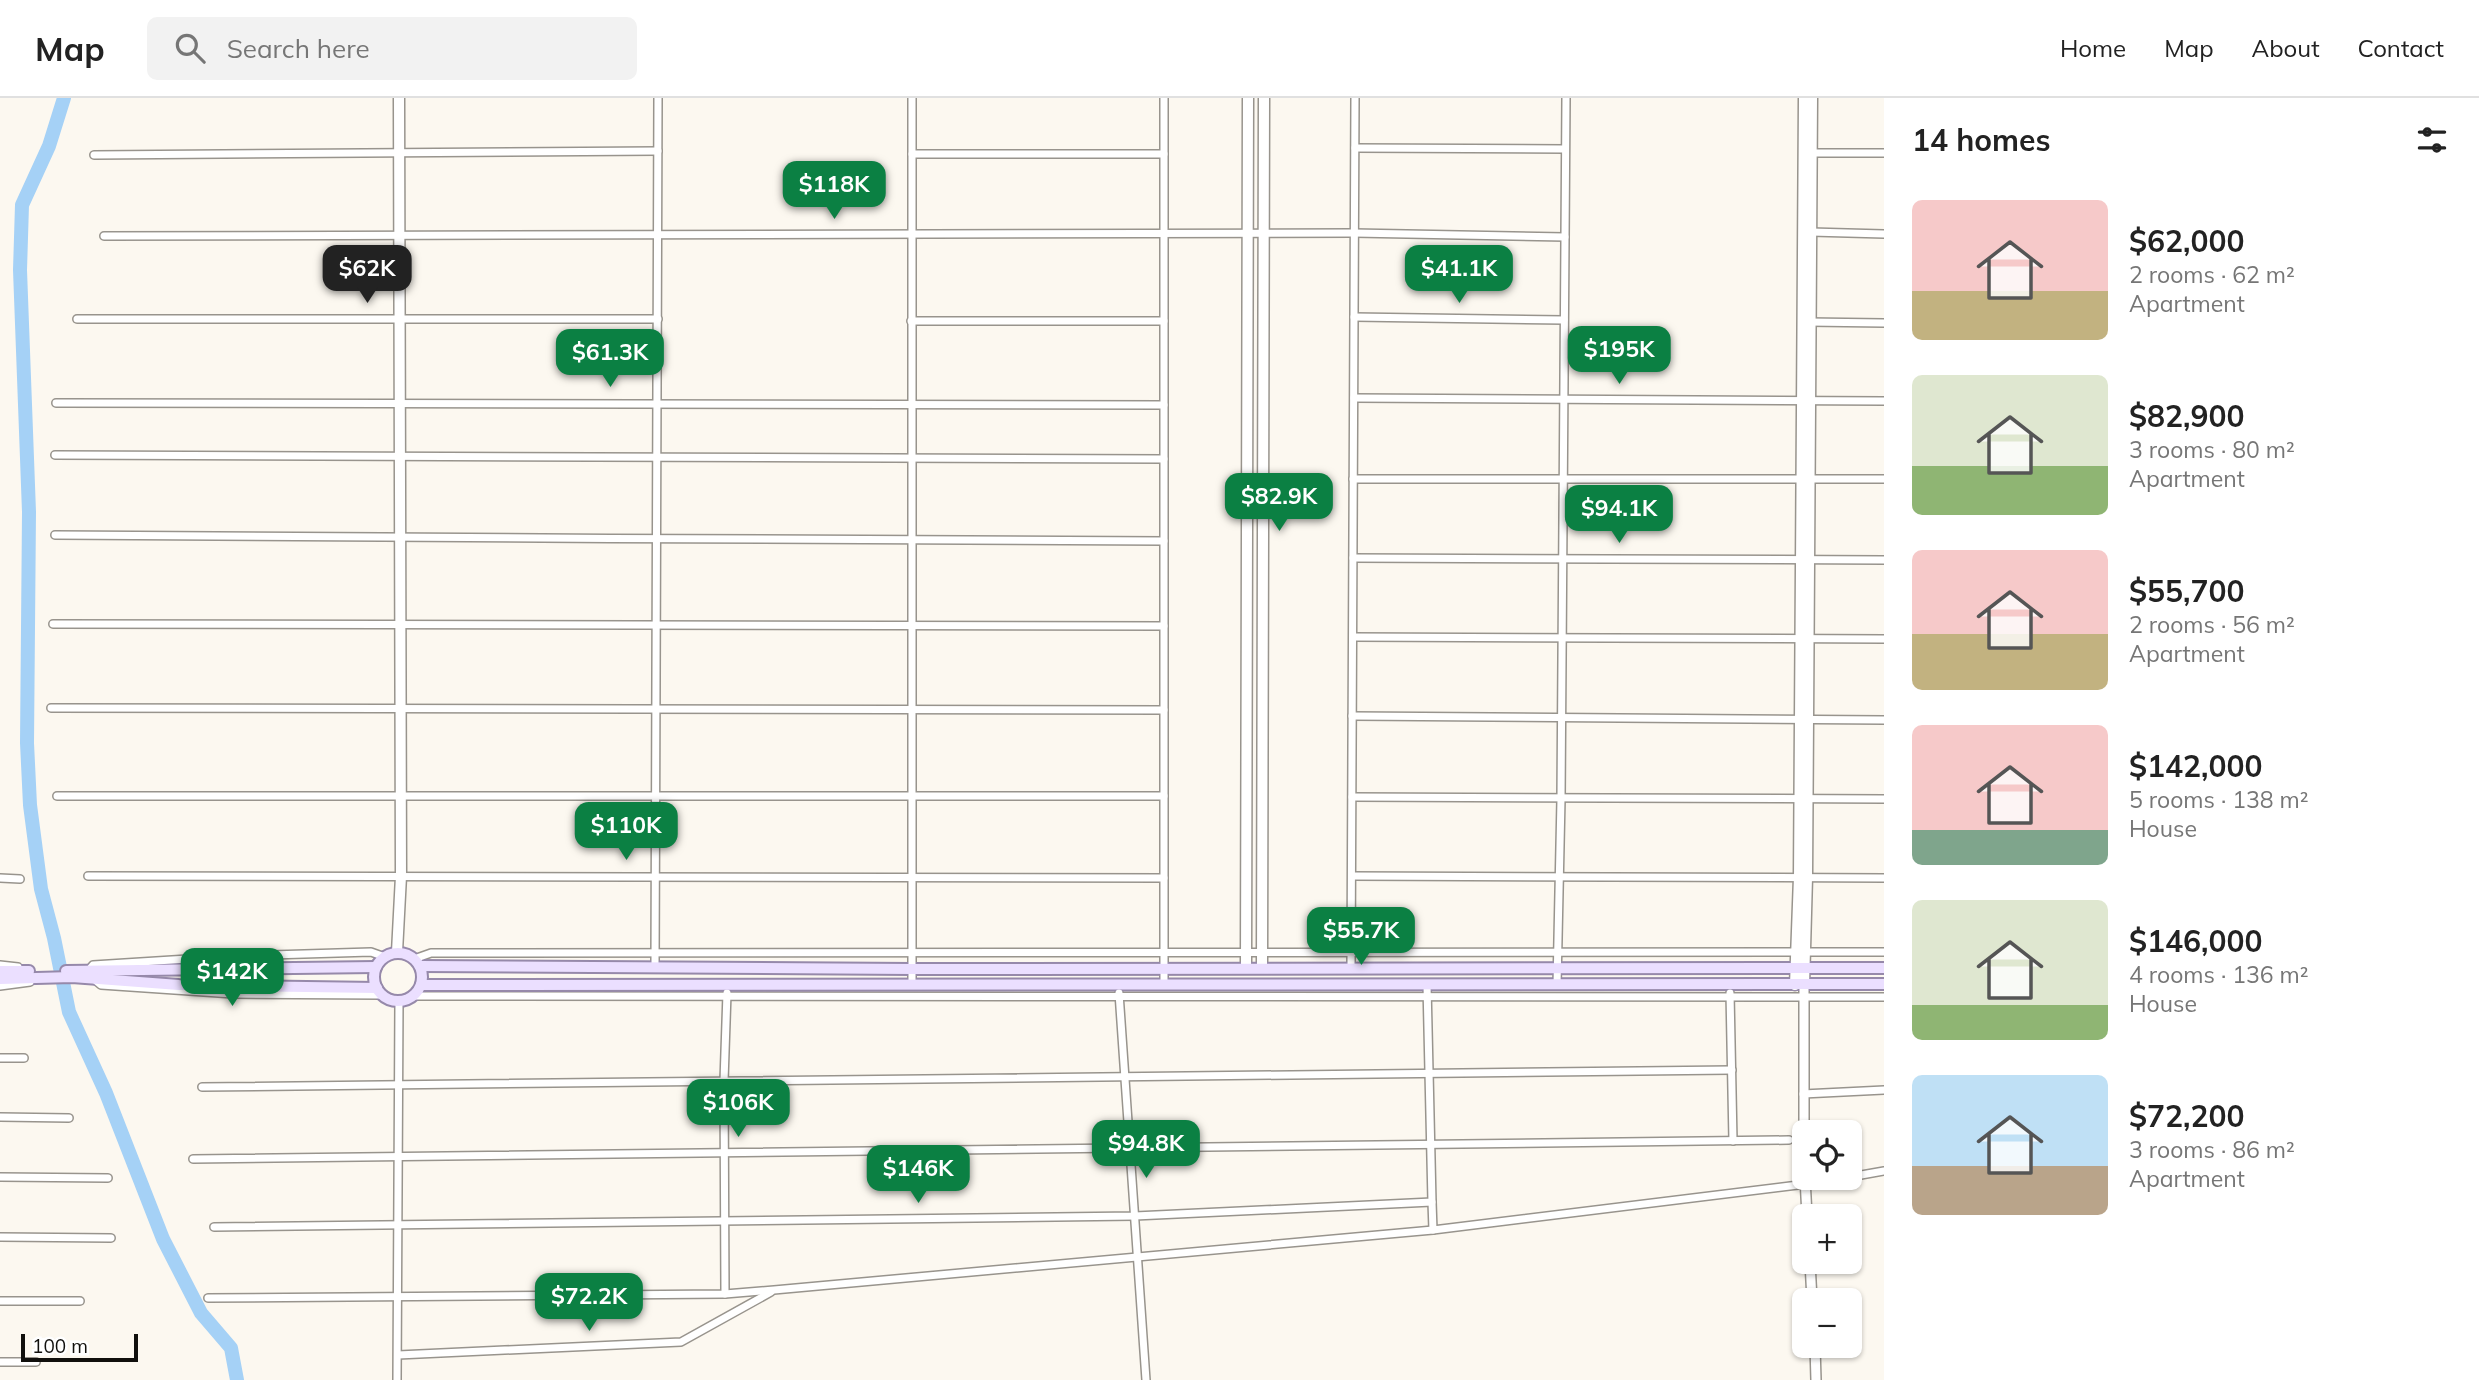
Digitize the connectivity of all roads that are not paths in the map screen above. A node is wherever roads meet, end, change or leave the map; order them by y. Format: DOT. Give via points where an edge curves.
graph roads {
  1 [pos="399,98"];
  2 [pos="658,98"];
  3 [pos="912,98"];
  4 [pos="1164,98"];
  5 [pos="1248,98"];
  6 [pos="1264,98"];
  7 [pos="1355,98"];
  8 [pos="1566,98"];
  9 [pos="1804,98"];
  10 [pos="1812,98"];
  11 [pos="1355,148"];
  12 [pos="1565,149"];
  13 [pos="658,151"];
  14 [pos="400,153"];
  15 [pos="1812,153"];
  16 [pos="1884,153"];
  17 [pos="912,154"];
  18 [pos="94,155"];
  19 [pos="1164,155"];
  20 [pos="1811,232"];
  21 [pos="1249,233"];
  22 [pos="1264,233"];
  23 [pos="1354,233"];
  24 [pos="401,234"];
  25 [pos="658,234"];
  26 [pos="1163,234"];
  27 [pos="1884,234"];
  28 [pos="911,235"];
  29 [pos="104,236"];
  30 [pos="1565,237"];
  31 [pos="1354,317"];
  32 [pos="77,319"];
  33 [pos="400,319"];
  34 [pos="657,319"];
  35 [pos="1564,320"];
  36 [pos="911,321"];
  37 [pos="1164,321"];
  38 [pos="1806,322"];
  39 [pos="1884,323"];
  40 [pos="1354,398"];
  41 [pos="1563,400"];
  42 [pos="1806,400"];
  43 [pos="1884,401"];
  44 [pos="657,402"];
  45 [pos="56,403"];
  46 [pos="401,403"];
  47 [pos="911,403"];
  48 [pos="1164,404"];
  49 [pos="55,455"];
  50 [pos="401,455"];
  51 [pos="657,456"];
  52 [pos="911,456"];
  53 [pos="1164,458"];
  54 [pos="1353,479"];
  55 [pos="1563,479"];
  56 [pos="1884,479"];
  57 [pos="1806,480"];
  58 [pos="55,535"];
  59 [pos="657,538"];
  60 [pos="401,539"];
  61 [pos="911,539"];
  62 [pos="1164,541"];
  63 [pos="1353,558"];
  64 [pos="1562,559"];
  65 [pos="1805,560"];
  66 [pos="1884,560"];
  67 [pos="401,623"];
  68 [pos="53,624"];
  69 [pos="911,624"];
  70 [pos="656,625"];
  71 [pos="1164,626"];
  72 [pos="1353,637"];
  73 [pos="1562,638"];
  74 [pos="1805,639"];
  75 [pos="1884,639"];
  76 [pos="51,708"];
  77 [pos="656,708"];
  78 [pos="911,708"];
  79 [pos="401,709"];
  80 [pos="1164,710"];
  81 [pos="1352,716"];
  82 [pos="1561,717"];
  83 [pos="1804,719"];
  84 [pos="1884,720"];
  85 [pos="912,795"];
  86 [pos="57,796"];
  87 [pos="401,796"];
  88 [pos="656,796"];
  89 [pos="1164,796"];
  90 [pos="1352,797"];
  91 [pos="1803,798"];
  92 [pos="1561,799"];
  93 [pos="1884,799"];
  94 [pos="88,876"];
  95 [pos="401,876"];
  96 [pos="655,876"];
  97 [pos="912,876"];
  98 [pos="1352,876"];
  99 [pos="1558,877"];
  100 [pos="1803,877"];
  101 [pos="0,878"];
  102 [pos="1164,878"];
  103 [pos="1884,878"];
  104 [pos="20,879"];
  105 [pos="397,952"];
  106 [pos="1800,952"];
  107 [pos="1884,952"];
  108 [pos="655,953"];
  109 [pos="912,953"];
  110 [pos="1247,953"];
  111 [pos="1262,953"];
  112 [pos="1352,953"];
  113 [pos="1558,953"];
  114 [pos="1164,954"];
  115 [pos="385,957"];
  116 [pos="417,962"];
  117 [pos="0,965"];
  118 [pos="376,967"];
  119 [pos="655,968"];
  120 [pos="1164,968"];
  121 [pos="1247,968"];
  122 [pos="1262,968"];
  123 [pos="1558,968"];
  124 [pos="1800,968"];
  125 [pos="1884,968"];
  126 [pos="1352,969"];
  127 [pos="912,970"];
  128 [pos="0,971"];
  129 [pos="32,974"];
  130 [pos="91,975"];
  131 [pos="0,979"];
  132 [pos="1118,983"];
  133 [pos="1164,983"];
  134 [pos="727,984"];
  135 [pos="912,984"];
  136 [pos="1884,984"];
  137 [pos="421,985"];
  138 [pos="1427,985"];
  139 [pos="1557,985"];
  140 [pos="0,986"];
  141 [pos="1801,989"];
  142 [pos="1730,991"];
  143 [pos="379,992"];
  144 [pos="1119,995"];
  145 [pos="413,996"];
  146 [pos="726,997"];
  147 [pos="1884,997"];
  148 [pos="1428,998"];
  149 [pos="399,1001"];
  150 [pos="0,1058"];
  151 [pos="24,1058"];
  152 [pos="1732,1070"];
  153 [pos="1429,1073"];
  154 [pos="1125,1077"];
  155 [pos="724,1082"];
  156 [pos="400,1085"];
  157 [pos="202,1087"];
  158 [pos="1884,1090"];
  159 [pos="1803,1094"];
  160 [pos="0,1117"];
  161 [pos="69,1118"];
  162 [pos="1804,1120"];
  163 [pos="1789,1140"];
  164 [pos="1733,1141"];
  165 [pos="1431,1146"];
  166 [pos="1130,1147"];
  167 [pos="724,1151"];
  168 [pos="399,1156"];
  169 [pos="193,1158"];
  170 [pos="1884,1171"];
  171 [pos="1862,1175"];
  172 [pos="0,1177"];
  173 [pos="108,1178"];
  174 [pos="1792,1183"];
  175 [pos="1432,1202"];
  176 [pos="1135,1216"];
  177 [pos="725,1221"];
  178 [pos="399,1225"];
  179 [pos="214,1227"];
  180 [pos="1433,1230"];
  181 [pos="0,1237"];
  182 [pos="111,1238"];
  183 [pos="1138,1258"];
  184 [pos="774,1290"];
  185 [pos="725,1294"];
  186 [pos="398,1296"];
  187 [pos="208,1298"];
  188 [pos="0,1301"];
  189 [pos="80,1301"];
  190 [pos="398,1355"];
  191 [pos="1815,1358"];
  192 [pos="0,1362"];
  193 [pos="36,1362"];
  194 [pos="397,1380"];
  195 [pos="1146,1380"];
  196 [pos="1816,1380"];
  1 -- 14 [label="main road"];
  2 -- 13 [label="street"];
  3 -- 17 [label="street"];
  4 -- 19 [label="street"];
  5 -- 21 [label="main road"];
  6 -- 22 [label="main road"];
  7 -- 11 [label="street"];
  8 -- 12 [label="street"];
  9 -- 38 [label="main road"];
  10 -- 15 [label="main road"];
  11 -- 12 [label="street"];
  11 -- 23 [label="street"];
  12 -- 30 [label="street"];
  13 -- 14 [label="street"];
  13 -- 25 [label="street"];
  14 -- 18 [label="street"];
  14 -- 24 [label="main road"];
  15 -- 16 [label="street"];
  15 -- 20 [label="main road"];
  17 -- 19 [label="street"];
  17 -- 28 [label="street"];
  19 -- 26 [label="street"];
  20 -- 27 [label="street"];
  20 -- 38 [label="main road"];
  21 -- 22 [label="street"];
  21 -- 26 [label="street"];
  21 -- 110 [label="main road"];
  22 -- 23 [label="street"];
  22 -- 111 [label="main road"];
  23 -- 30 [label="street"];
  23 -- 31 [label="street"];
  24 -- 25 [label="street"];
  24 -- 29 [label="street"];
  24 -- 33 [label="main road"];
  25 -- 28 [label="street"];
  25 -- 34 [label="street"];
  26 -- 28 [label="street"];
  26 -- 37 [label="street"];
  28 -- 36 [label="street"];
  30 -- 35 [label="street"];
  31 -- 35 [label="street"];
  31 -- 40 [label="street"];
  32 -- 33 [label="street"];
  33 -- 34 [label="street"];
  33 -- 46 [label="main road"];
  34 -- 44 [label="street"];
  35 -- 41 [label="street"];
  36 -- 37 [label="street"];
  36 -- 47 [label="street"];
  37 -- 48 [label="street"];
  38 -- 39 [label="street"];
  38 -- 42 [label="main road"];
  40 -- 41 [label="street"];
  40 -- 54 [label="street"];
  41 -- 42 [label="street"];
  41 -- 55 [label="street"];
  42 -- 43 [label="street"];
  42 -- 57 [label="main road"];
  44 -- 46 [label="street"];
  44 -- 47 [label="street"];
  44 -- 51 [label="street"];
  45 -- 46 [label="street"];
  46 -- 50 [label="main road"];
  47 -- 48 [label="street"];
  47 -- 52 [label="street"];
  48 -- 53 [label="street"];
  49 -- 50 [label="street"];
  50 -- 51 [label="street"];
  50 -- 60 [label="main road"];
  51 -- 52 [label="street"];
  51 -- 59 [label="street"];
  52 -- 53 [label="street"];
  52 -- 61 [label="street"];
  53 -- 62 [label="street"];
  54 -- 55 [label="street"];
  54 -- 63 [label="street"];
  55 -- 57 [label="street"];
  55 -- 64 [label="street"];
  56 -- 57 [label="street"];
  57 -- 65 [label="main road"];
  58 -- 60 [label="street"];
  59 -- 60 [label="street"];
  59 -- 61 [label="street"];
  59 -- 70 [label="street"];
  60 -- 67 [label="main road"];
  61 -- 62 [label="street"];
  61 -- 69 [label="street"];
  62 -- 71 [label="street"];
  63 -- 64 [label="street"];
  63 -- 72 [label="street"];
  64 -- 65 [label="street"];
  64 -- 73 [label="street"];
  65 -- 66 [label="street"];
  65 -- 74 [label="main road"];
  67 -- 68 [label="street"];
  67 -- 70 [label="street"];
  67 -- 79 [label="main road"];
  69 -- 70 [label="street"];
  69 -- 71 [label="street"];
  69 -- 78 [label="street"];
  70 -- 77 [label="street"];
  71 -- 80 [label="street"];
  72 -- 73 [label="street"];
  72 -- 81 [label="street"];
  73 -- 74 [label="street"];
  73 -- 82 [label="street"];
  74 -- 75 [label="street"];
  74 -- 83 [label="main road"];
  76 -- 79 [label="street"];
  77 -- 78 [label="street"];
  77 -- 79 [label="street"];
  77 -- 88 [label="street"];
  78 -- 80 [label="street"];
  78 -- 85 [label="street"];
  79 -- 87 [label="main road"];
  80 -- 89 [label="street"];
  81 -- 82 [label="street"];
  81 -- 90 [label="street"];
  82 -- 83 [label="street"];
  82 -- 92 [label="street"];
  83 -- 84 [label="street"];
  83 -- 91 [label="main road"];
  85 -- 88 [label="street"];
  85 -- 89 [label="street"];
  85 -- 97 [label="street"];
  86 -- 87 [label="street"];
  87 -- 88 [label="street"];
  87 -- 95 [label="main road"];
  88 -- 96 [label="street"];
  89 -- 102 [label="street"];
  90 -- 92 [label="street"];
  90 -- 98 [label="street"];
  91 -- 92 [label="street"];
  91 -- 93 [label="street"];
  91 -- 100 [label="main road"];
  92 -- 99 [label="street"];
  94 -- 95 [label="street"];
  95 -- 96 [label="street"];
  95 -- 105 [label="main road"];
  96 -- 97 [label="street"];
  96 -- 108 [label="street"];
  97 -- 102 [label="street"];
  97 -- 109 [label="street"];
  98 -- 99 [label="street"];
  98 -- 112 [label="street"];
  99 -- 100 [label="street"];
  99 -- 113 [label="street"];
  100 -- 103 [label="street"];
  100 -- 106 [label="main road"];
  101 -- 104 [label="street"];
  102 -- 114 [label="street"];
  105 -- 115 [label="main road"];
  105 -- 116 [label="main road"];
  106 -- 107 [label="street"];
  106 -- 113 [label="street"];
  106 -- 124 [label="main road"];
  108 -- 109 [label="street"];
  108 -- 116 [label="street" via="431,953"];
  108 -- 119 [label="street"];
  109 -- 114 [label="street"];
  109 -- 127 [label="street"];
  110 -- 111 [label="street"];
  110 -- 114 [label="street"];
  110 -- 121 [label="main road"];
  111 -- 112 [label="street"];
  111 -- 122 [label="main road"];
  112 -- 113 [label="street"];
  112 -- 126 [label="street"];
  113 -- 123 [label="street"];
  114 -- 120 [label="street"];
  115 -- 118 [label="main road"];
  115 -- 130 [label="street" via="372,952 223,957 93,965"];
  116 -- 119 [label="main road"];
  116 -- 137 [label="main road"];
  117 -- 129 [label="street"];
  118 -- 130 [label="main road"];
  118 -- 143 [label="main road"];
  119 -- 127 [label="main road"];
  120 -- 121 [label="main road"];
  120 -- 127 [label="main road"];
  120 -- 133 [label="street"];
  121 -- 122 [label="main road"];
  122 -- 126 [label="main road"];
  123 -- 124 [label="main road"];
  123 -- 126 [label="main road"];
  123 -- 139 [label="street"];
  124 -- 125 [label="main road"];
  124 -- 141 [label="main road"];
  127 -- 135 [label="street"];
  128 -- 129 [label="main road"];
  129 -- 130 [label="main road"];
  129 -- 131 [label="main road"];
  129 -- 140 [label="street" via="29,983"];
  130 -- 143 [label="main road" via="179,985"];
  132 -- 133 [label="main road"];
  132 -- 135 [label="main road"];
  132 -- 144 [label="street"];
  133 -- 138 [label="main road"];
  134 -- 135 [label="main road"];
  134 -- 137 [label="main road"];
  134 -- 146 [label="street"];
  136 -- 141 [label="main road"];
  137 -- 145 [label="main road"];
  138 -- 139 [label="main road"];
  138 -- 148 [label="street"];
  139 -- 142 [label="main road"];
  141 -- 142 [label="main road"];
  141 -- 147 [label="street"];
  141 -- 159 [label="street"];
  142 -- 148 [label="street"];
  142 -- 152 [label="street"];
  143 -- 149 [label="main road"];
  144 -- 146 [label="street"];
  144 -- 148 [label="street"];
  144 -- 154 [label="street"];
  145 -- 146 [label="street"];
  145 -- 149 [label="main road"];
  146 -- 155 [label="street"];
  148 -- 153 [label="street"];
  149 -- 156 [label="street"];
  150 -- 151 [label="street"];
  152 -- 153 [label="street"];
  152 -- 164 [label="street"];
  153 -- 154 [label="street"];
  153 -- 165 [label="street"];
  154 -- 155 [label="street"];
  154 -- 166 [label="street"];
  155 -- 156 [label="street"];
  155 -- 167 [label="street"];
  156 -- 157 [label="street"];
  156 -- 168 [label="street"];
  158 -- 159 [label="street"];
  159 -- 162 [label="street"];
  160 -- 161 [label="street"];
  163 -- 164 [label="street"];
  164 -- 165 [label="street"];
  165 -- 166 [label="street"];
  165 -- 175 [label="street"];
  166 -- 167 [label="street"];
  166 -- 176 [label="street"];
  167 -- 168 [label="street"];
  167 -- 177 [label="street"];
  168 -- 169 [label="street"];
  168 -- 178 [label="street"];
  170 -- 171 [label="street"];
  172 -- 173 [label="street"];
  174 -- 180 [label="street"];
  175 -- 176 [label="street"];
  175 -- 180 [label="street"];
  176 -- 177 [label="street"];
  176 -- 183 [label="street"];
  177 -- 178 [label="street"];
  177 -- 185 [label="street"];
  178 -- 179 [label="street"];
  178 -- 186 [label="street"];
  180 -- 183 [label="street"];
  181 -- 182 [label="street"];
  183 -- 184 [label="street"];
  183 -- 195 [label="street"];
  184 -- 185 [label="street"];
  184 -- 190 [label="street" via="681,1342"];
  185 -- 186 [label="street"];
  186 -- 187 [label="street"];
  186 -- 190 [label="street"];
  188 -- 189 [label="street"];
  190 -- 194 [label="street"];
  191 -- 196 [label="street"];
  192 -- 193 [label="street"];
}
